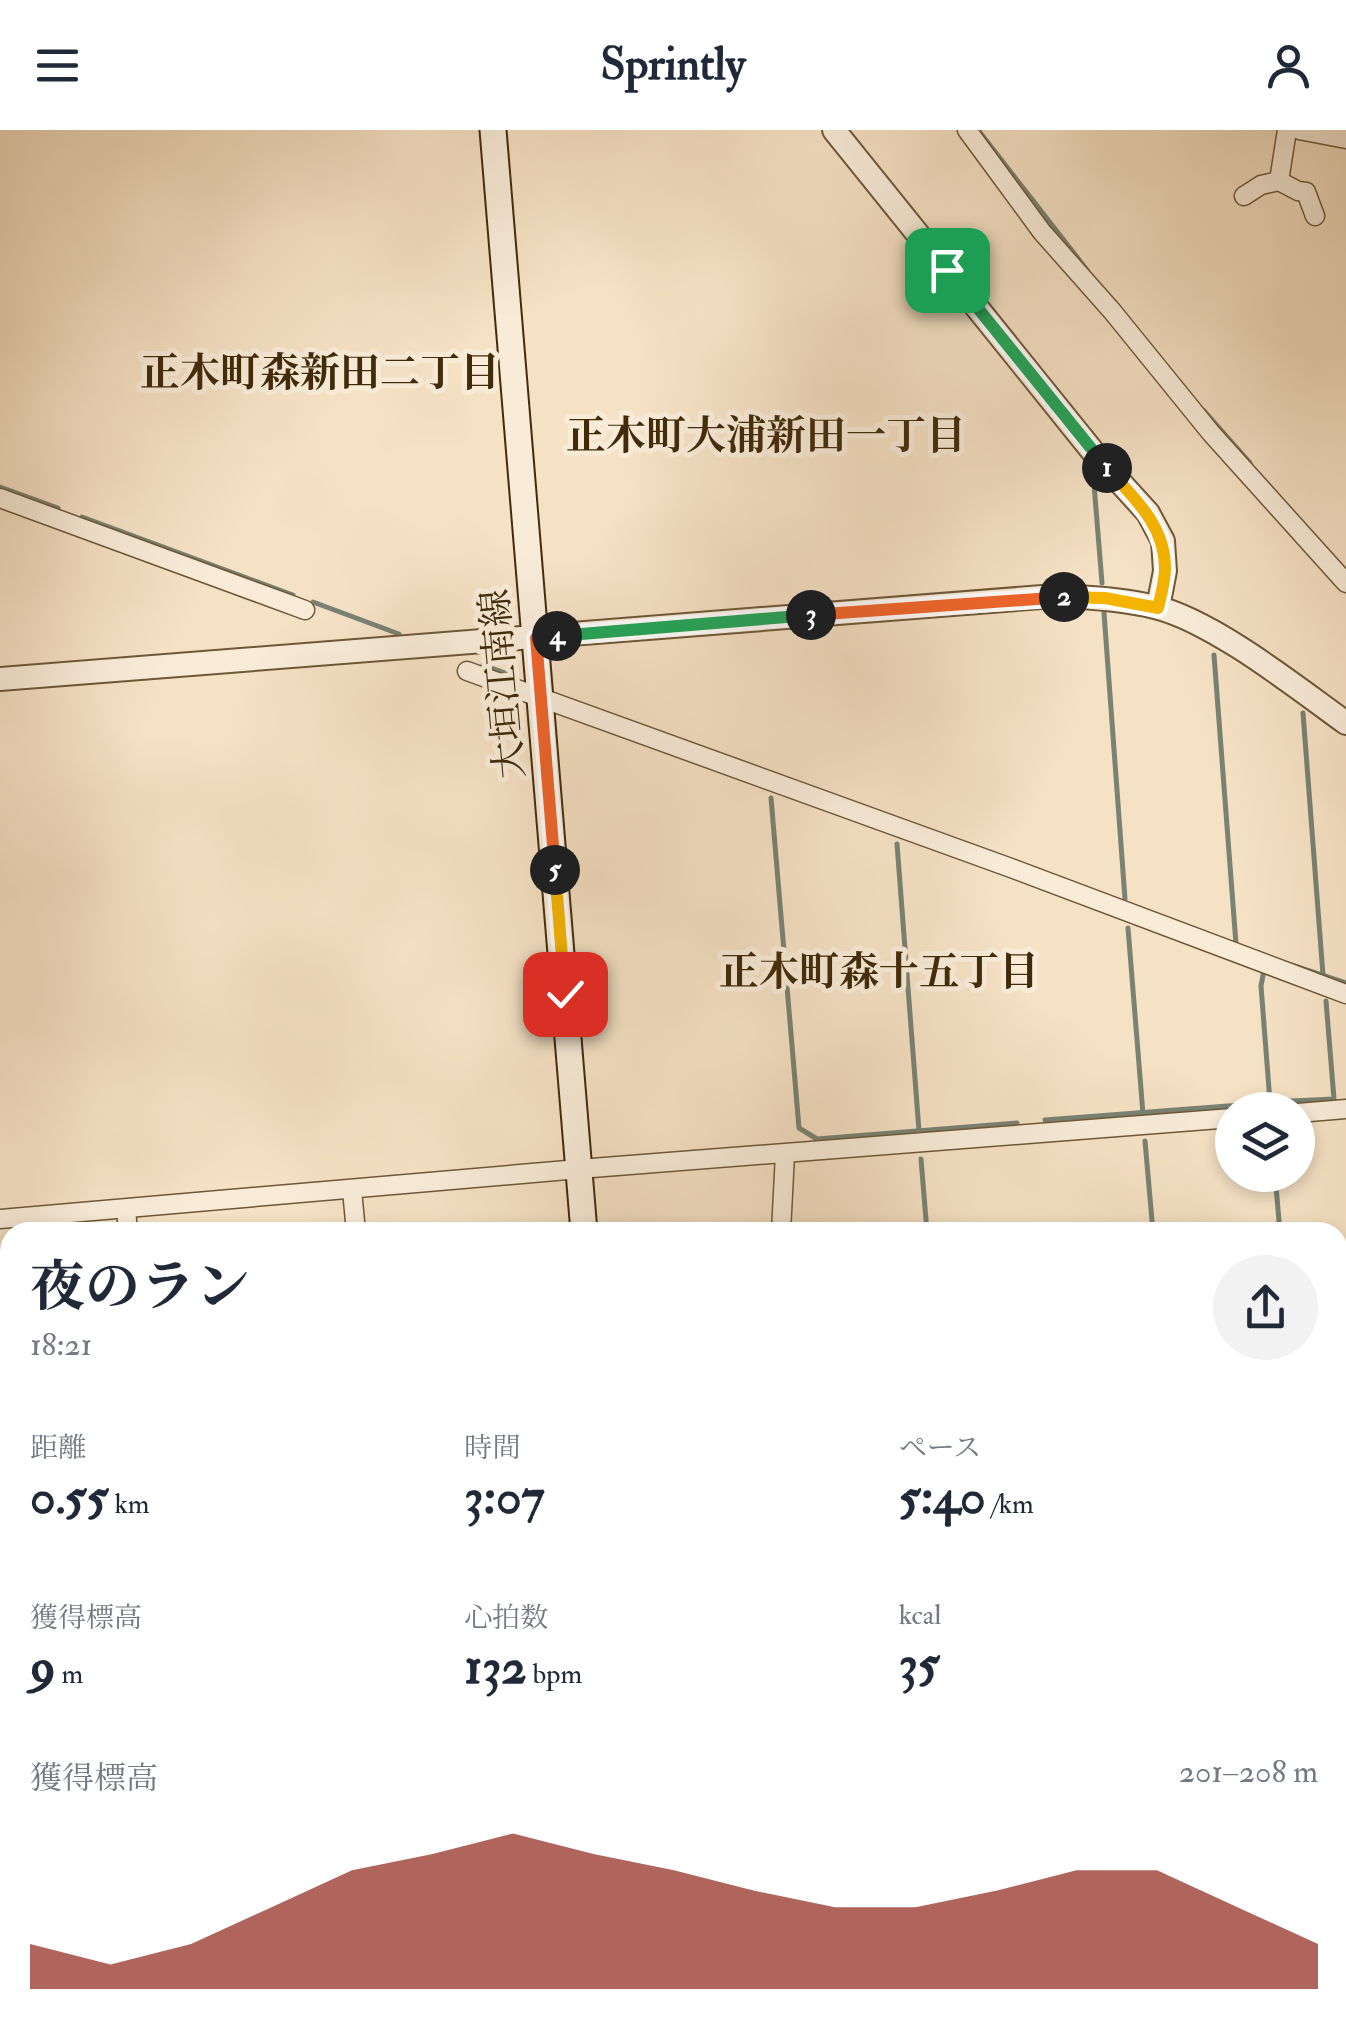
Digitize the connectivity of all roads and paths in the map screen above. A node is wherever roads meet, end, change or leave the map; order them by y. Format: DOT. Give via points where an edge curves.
graph roads {
  1 [pos="493,130"];
  2 [pos="834,130"];
  3 [pos="966,130"];
  4 [pos="1287,130"];
  5 [pos="1299,130"];
  6 [pos="1346,139"];
  7 [pos="1279,180"];
  8 [pos="1244,196"];
  9 [pos="1315,216"];
  10 [pos="0,498"];
  11 [pos="1343,576"];
  12 [pos="1158,608"];
  13 [pos="305,610"];
  14 [pos="536,638"];
  15 [pos="467,671"];
  16 [pos="0,679"];
  17 [pos="541,698"];
  18 [pos="1346,723"];
  19 [pos="1346,994"];
  20 [pos="1346,1109"];
  21 [pos="1315,1112"];
  22 [pos="1215,1119"];
  23 [pos="785,1154"];
  24 [pos="579,1169"];
  25 [pos="352,1190"];
  26 [pos="126,1209"];
  27 [pos="0,1219"];
  28 [pos="127,1222"];
  29 [pos="355,1222"];
  30 [pos="583,1222"];
  31 [pos="782,1222"];
  1 -- 14 [label="main road, 大垣江南線"];
  2 -- 12 [label="street" via="1148,513 1163,541"];
  3 -- 11 [label="street" via="1211,434"];
  4 -- 7 [label="street"];
  5 -- 6 [label="street"];
  7 -- 8 [label="street"];
  7 -- 9 [label="street" via="1306,192"];
  10 -- 13 [label="street"];
  12 -- 14 [label="street" via="1055,596"];
  12 -- 18 [label="street" via="1222,637"];
  14 -- 16 [label="street"];
  14 -- 17 [label="main road, 大垣江南線"];
  15 -- 17 [label="street"];
  17 -- 19 [label="street"];
  17 -- 24 [label="main road, 大垣江南線"];
  20 -- 21 [label="street"];
  22 -- 23 [label="street"];
  23 -- 24 [label="street"];
  23 -- 31 [label="street"];
  24 -- 25 [label="street"];
  24 -- 30 [label="main road, 大垣江南線"];
  25 -- 26 [label="street"];
  25 -- 29 [label="street"];
  26 -- 27 [label="street"];
  26 -- 28 [label="street"];
}
